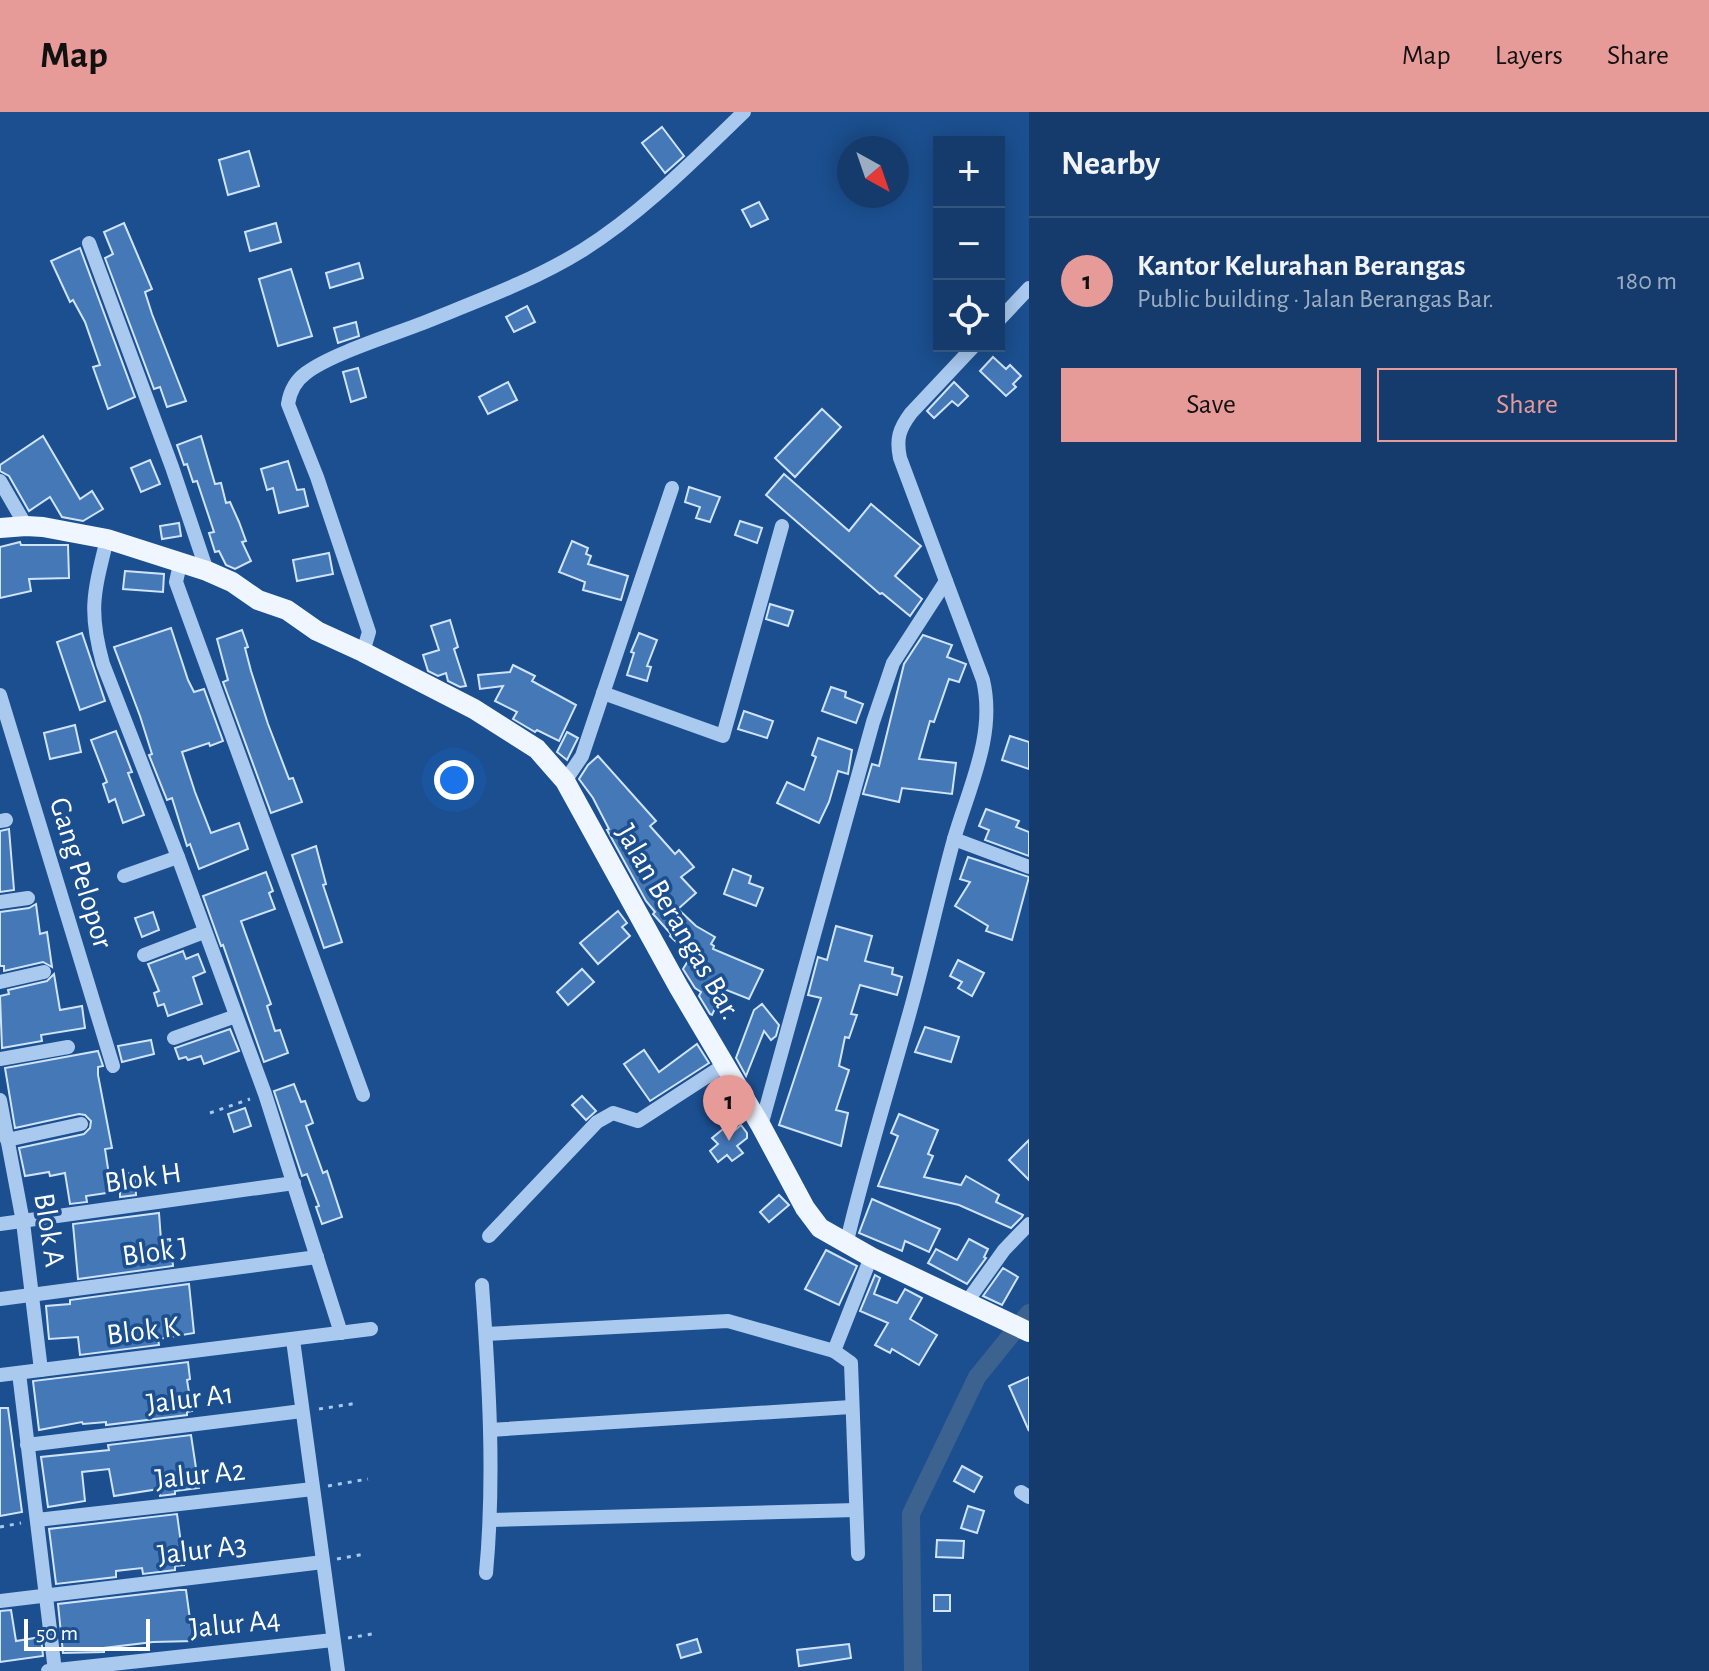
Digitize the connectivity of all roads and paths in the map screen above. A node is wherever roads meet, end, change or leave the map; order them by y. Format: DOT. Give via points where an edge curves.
graph roads {
  1 [pos="744,112"];
  2 [pos="89,243"];
  3 [pos="1029,288"];
  4 [pos="1005,314"];
  5 [pos="968,352"];
  6 [pos="0,481"];
  7 [pos="672,488"];
  8 [pos="26,526"];
  9 [pos="782,526"];
  10 [pos="0,528"];
  11 [pos="107,539"];
  12 [pos="180,564"];
  13 [pos="207,571"];
  14 [pos="946,581"];
  15 [pos="363,652"];
  16 [pos="603,693"];
  17 [pos="0,695"];
  18 [pos="565,781"];
  19 [pos="954,839"];
  20 [pos="178,857"];
  21 [pos="1029,867"];
  22 [pos="124,876"];
  23 [pos="28,898"];
  24 [pos="0,902"];
  25 [pos="204,932"];
  26 [pos="144,955"];
  27 [pos="44,972"];
  28 [pos="0,982"];
  29 [pos="236,1016"];
  30 [pos="174,1038"];
  31 [pos="68,1047"];
  32 [pos="0,1059"];
  33 [pos="726,1064"];
  34 [pos="113,1066"];
  35 [pos="265,1094"];
  36 [pos="363,1095"];
  37 [pos="0,1100"];
  38 [pos="210,1113"];
  39 [pos="81,1124"];
  40 [pos="761,1126"];
  41 [pos="7,1140"];
  42 [pos="294,1183"];
  43 [pos="23,1222"];
  44 [pos="0,1224"];
  45 [pos="1029,1224"];
  46 [pos="489,1236"];
  47 [pos="846,1245"];
  48 [pos="317,1257"];
  49 [pos="871,1257"];
  50 [pos="482,1285"];
  51 [pos="33,1295"];
  52 [pos="0,1299"];
  53 [pos="975,1307"];
  54 [pos="371,1329"];
  55 [pos="1029,1332"];
  56 [pos="341,1333"];
  57 [pos="486,1334"];
  58 [pos="293,1340"];
  59 [pos="834,1351"];
  60 [pos="41,1370"];
  61 [pos="19,1373"];
  62 [pos="0,1375"];
  63 [pos="358,1403"];
  64 [pos="851,1407"];
  65 [pos="302,1411"];
  66 [pos="490,1430"];
  67 [pos="27,1445"];
  68 [pos="368,1479"];
  69 [pos="313,1489"];
  70 [pos="856,1510"];
  71 [pos="37,1520"];
  72 [pos="491,1520"];
  73 [pos="0,1527"];
  74 [pos="365,1554"];
  75 [pos="858,1554"];
  76 [pos="323,1562"];
  77 [pos="486,1573"];
  78 [pos="46,1594"];
  79 [pos="0,1601"];
  80 [pos="372,1634"];
  81 [pos="333,1640"];
  82 [pos="53,1671"];
  83 [pos="338,1671"];
  1 -- 15 [label="street" via="693,161 583,250 520,283 336,358 294,385 288,404 369,632"];
  2 -- 13 [label="street"];
  3 -- 4 [label="street"];
  5 -- 14 [label="street" via="911,413 896,441"];
  6 -- 8 [label="street"];
  7 -- 16 [label="street"];
  8 -- 10 [label="main road, Jalan Berangas Bar."];
  8 -- 11 [label="main road, Jalan Berangas Bar."];
  9 -- 16 [label="street" via="723,736"];
  11 -- 12 [label="main road, Jalan Berangas Bar."];
  11 -- 20 [label="street" via="92,607 95,636"];
  12 -- 13 [label="main road, Jalan Berangas Bar."];
  12 -- 36 [label="street" via="176,582"];
  13 -- 15 [label="main road, Jalan Berangas Bar."];
  14 -- 19 [label="street" via="988,701 977,768"];
  14 -- 40 [label="street" via="893,663"];
  15 -- 18 [label="main road, Jalan Berangas Bar." via="514,733"];
  16 -- 18 [label="street" via="582,756"];
  17 -- 34 [label="street, Gang Pelopor"];
  18 -- 33 [label="main road, Jalan Berangas Bar."];
  19 -- 21 [label="street"];
  19 -- 47 [label="street"];
  20 -- 22 [label="street"];
  20 -- 25 [label="street"];
  23 -- 24 [label="street"];
  25 -- 26 [label="street"];
  25 -- 29 [label="street"];
  27 -- 28 [label="street"];
  29 -- 30 [label="street"];
  29 -- 35 [label="street"];
  31 -- 32 [label="street"];
  33 -- 40 [label="main road, Jalan Berangas Bar."];
  33 -- 46 [label="street" via="638,1121 613,1113 597,1122"];
  35 -- 38 [label="path"];
  35 -- 42 [label="street"];
  37 -- 41 [label="street, Blok A"];
  39 -- 41 [label="street"];
  40 -- 47 [label="main road, Jalan Berangas Bar." via="805,1208 820,1228"];
  41 -- 43 [label="street, Blok A"];
  42 -- 43 [label="street, Blok H"];
  42 -- 48 [label="street"];
  43 -- 44 [label="street, Blok H"];
  43 -- 51 [label="street, Blok A"];
  45 -- 53 [label="street" via="1004,1250"];
  47 -- 49 [label="main road, Jalan Berangas Bar."];
  48 -- 51 [label="street, Blok J"];
  48 -- 56 [label="street"];
  49 -- 53 [label="main road, Jalan Berangas Bar."];
  49 -- 59 [label="street"];
  50 -- 57 [label="street"];
  51 -- 52 [label="street, Blok J"];
  51 -- 60 [label="street, Blok A"];
  53 -- 55 [label="main road, Jalan Berangas Bar."];
  54 -- 56 [label="street, Blok K"];
  56 -- 58 [label="street, Blok K"];
  57 -- 59 [label="street" via="728,1321"];
  57 -- 66 [label="street"];
  58 -- 60 [label="street, Blok K"];
  58 -- 65 [label="street"];
  59 -- 64 [label="street" via="851,1363"];
  60 -- 61 [label="street, Blok K"];
  61 -- 62 [label="street, Blok K"];
  61 -- 67 [label="street"];
  63 -- 65 [label="path"];
  64 -- 66 [label="street"];
  64 -- 70 [label="street"];
  65 -- 67 [label="street, Jalur A1"];
  65 -- 69 [label="street"];
  66 -- 72 [label="street"];
  67 -- 71 [label="street"];
  68 -- 69 [label="path"];
  69 -- 71 [label="street, Jalur A2"];
  69 -- 76 [label="street"];
  70 -- 72 [label="street"];
  70 -- 75 [label="street"];
  71 -- 73 [label="path"];
  71 -- 78 [label="street"];
  72 -- 77 [label="street"];
  74 -- 76 [label="path"];
  76 -- 78 [label="street, Jalur A3"];
  76 -- 81 [label="street"];
  78 -- 79 [label="street, Jalur A3"];
  78 -- 82 [label="street"];
  80 -- 81 [label="path"];
  81 -- 82 [label="street, Jalur A4"];
  81 -- 83 [label="street"];
}
